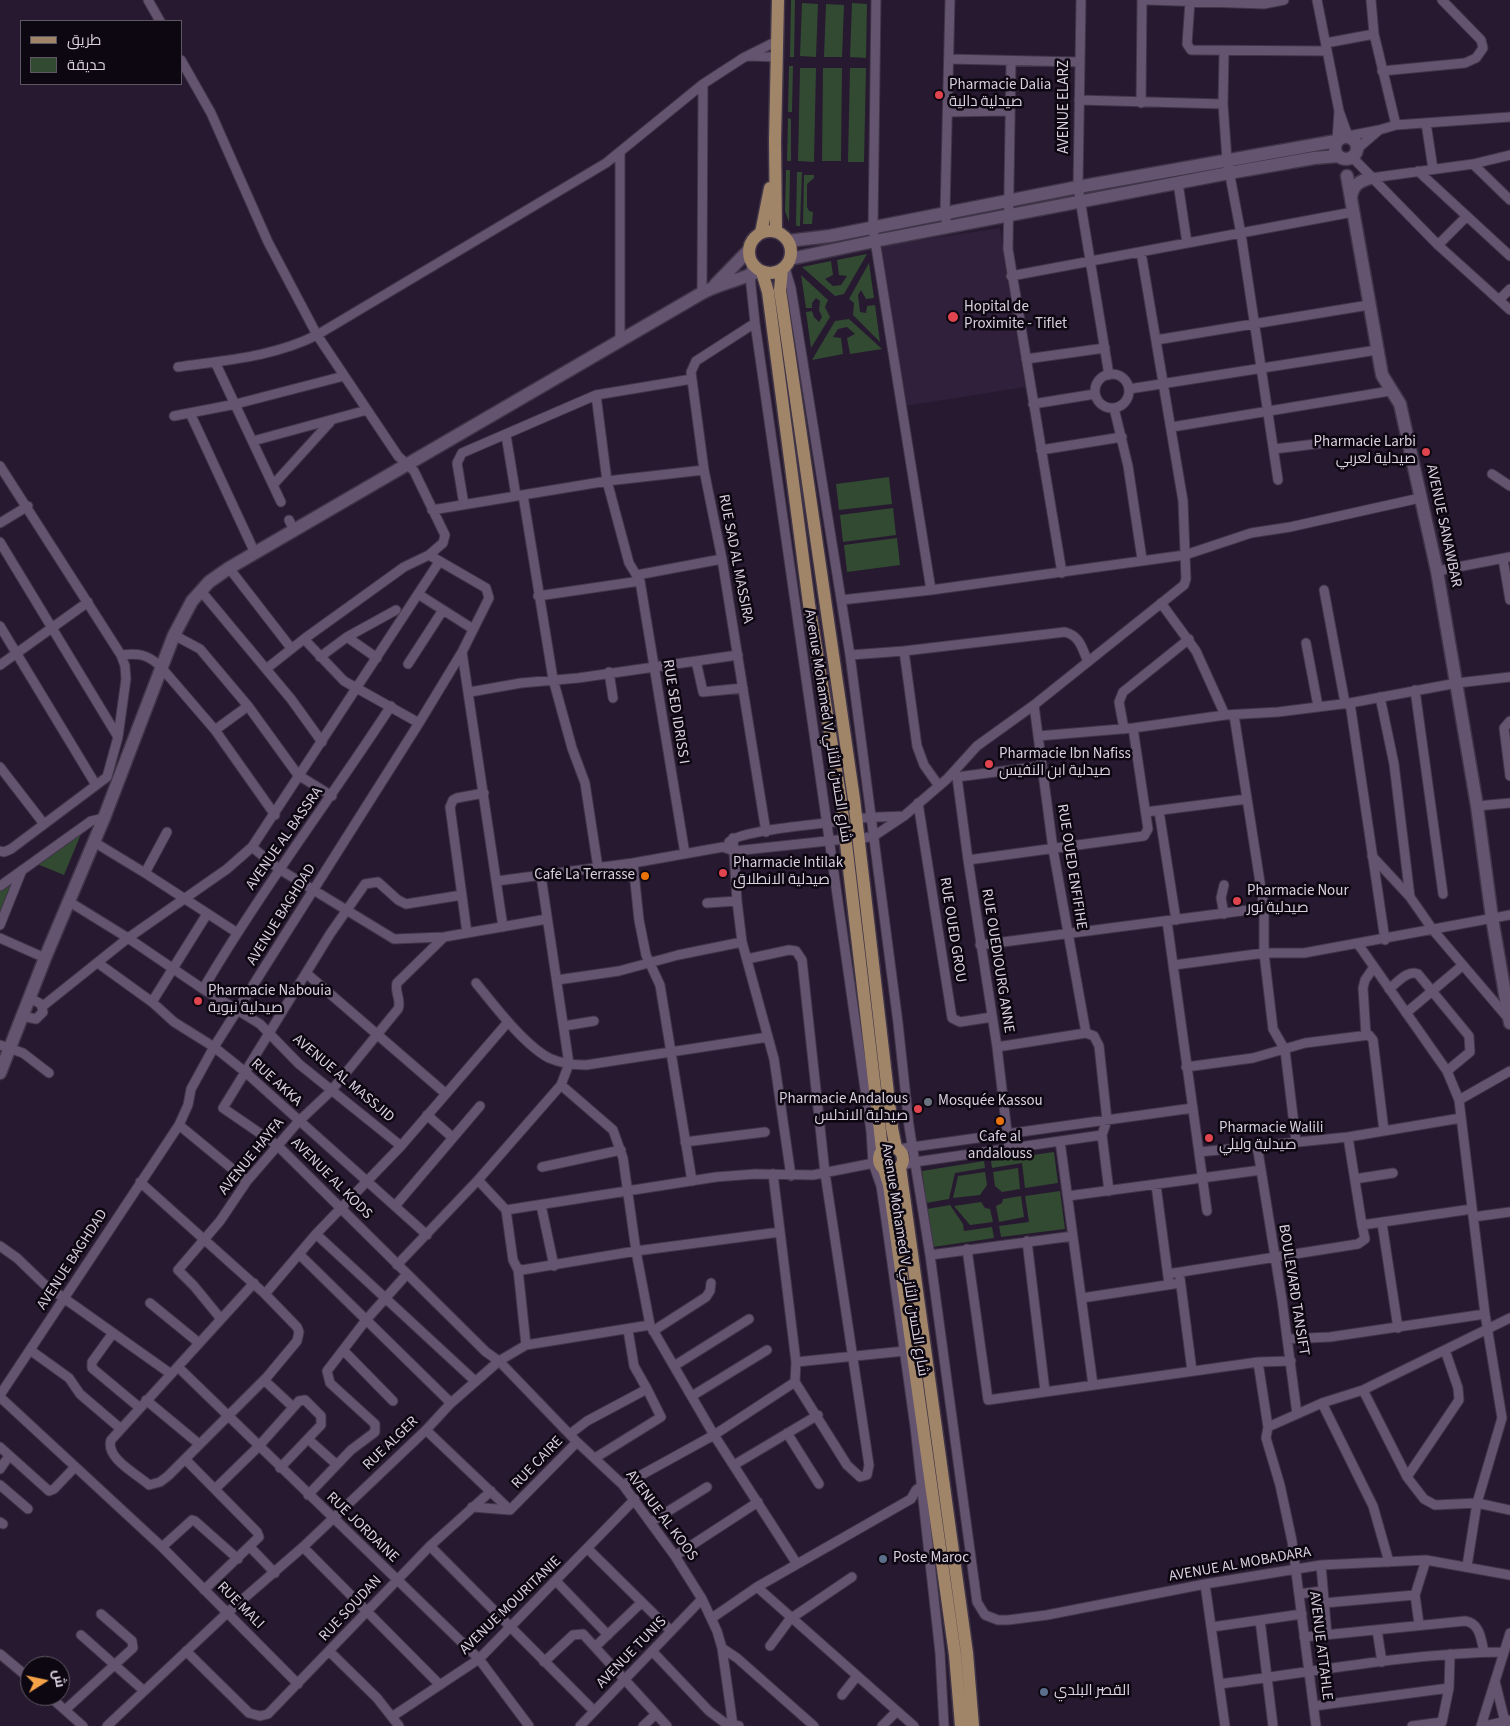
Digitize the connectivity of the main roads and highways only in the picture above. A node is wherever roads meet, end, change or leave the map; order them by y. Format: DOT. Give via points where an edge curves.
graph roads {
  1 [pos="778,0"];
  2 [pos="775,141"];
  3 [pos="776,232"];
  4 [pos="761,233"];
  5 [pos="785,265"];
  6 [pos="756,271"];
  7 [pos="852,839"];
  8 [pos="897,1148"];
  9 [pos="882,1150"];
  10 [pos="879,1165"];
  11 [pos="900,1167"];
  12 [pos="961,1726"];
  13 [pos="973,1726"];
  1 -- 2 [label="main road"];
  2 -- 3 [label="main road"];
  2 -- 4 [label="main road" via="768,208"];
  3 -- 4 [label="main road"];
  3 -- 5 [label="main road" via="788,241 791,253"];
  4 -- 6 [label="main road" via="752,240 748,251"];
  5 -- 6 [label="main road" via="769,274"];
  5 -- 7 [label="main road" via="780,290 856,818"];
  6 -- 7 [label="main road" via="768,292 809,604 843,821"];
  7 -- 8 [label="main road"];
  7 -- 9 [label="main road"];
  8 -- 9 [label="main road" via="889,1146"];
  8 -- 11 [label="main road" via="902,1155"];
  9 -- 10 [label="main road"];
  10 -- 11 [label="main road" via="892,1171"];
  10 -- 12 [label="main road" via="889,1186 928,1499 955,1655"];
  11 -- 13 [label="main road" via="968,1653"];
}
